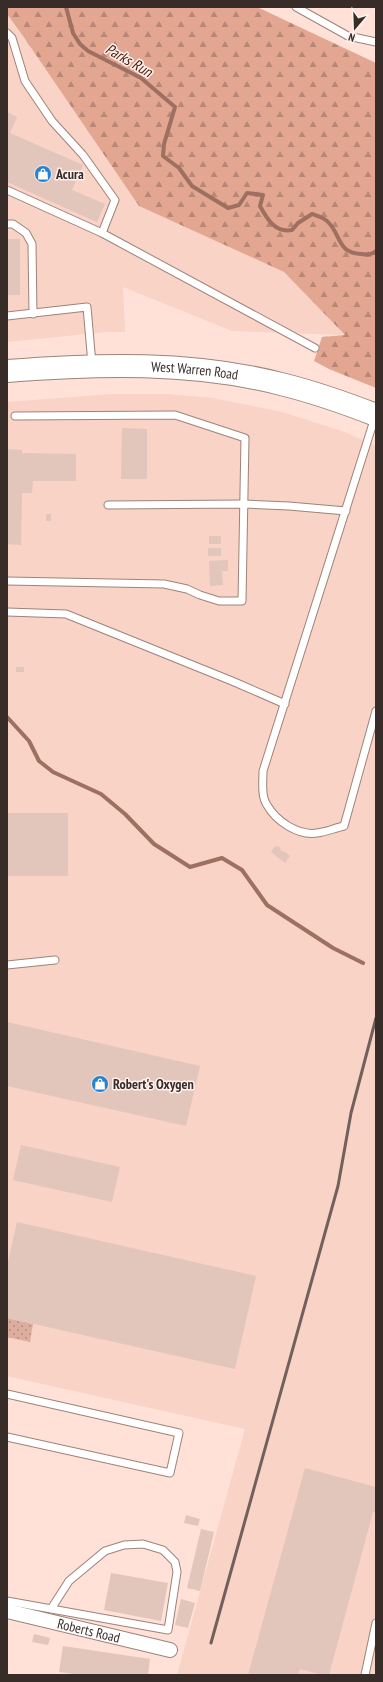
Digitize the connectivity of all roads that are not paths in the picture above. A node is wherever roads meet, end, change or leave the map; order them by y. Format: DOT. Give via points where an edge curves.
graph roads {
  1 [pos="296,7"];
  2 [pos="7,33"];
  3 [pos="376,42"];
  4 [pos="7,190"];
  5 [pos="7,224"];
  6 [pos="102,232"];
  7 [pos="33,314"];
  8 [pos="7,316"];
  9 [pos="315,348"];
  10 [pos="92,366"];
  11 [pos="7,371"];
  12 [pos="376,415"];
  13 [pos="15,416"];
  14 [pos="244,504"];
  15 [pos="108,505"];
  16 [pos="346,511"];
  17 [pos="7,581"];
  18 [pos="7,612"];
  19 [pos="284,704"];
  20 [pos="376,711"];
  21 [pos="55,960"];
  22 [pos="7,965"];
  23 [pos="7,1394"];
  24 [pos="7,1437"];
  25 [pos="7,1601"];
  26 [pos="51,1609"];
  27 [pos="7,1611"];
  28 [pos="376,1622"];
  29 [pos="170,1650"];
  30 [pos="365,1675"];
  1 -- 3 [label="lane" via="348,36"];
  2 -- 6 [label="lane" via="12,38 25,81 52,121 83,155 115,200"];
  4 -- 6 [label="lane"];
  5 -- 7 [label="lane" via="13,224 26,233 32,244"];
  6 -- 9 [label="lane"];
  7 -- 8 [label="lane"];
  7 -- 10 [label="lane" via="87,307"];
  10 -- 11 [label="main road, West Warren Road"];
  10 -- 12 [label="main road, West Warren Road" via="169,368 241,375 306,390"];
  12 -- 16 [label="lane"];
  13 -- 14 [label="lane" via="175,415 245,438"];
  14 -- 15 [label="lane"];
  14 -- 16 [label="lane"];
  14 -- 17 [label="lane" via="242,601 219,601 187,588 164,584"];
  16 -- 19 [label="lane"];
  18 -- 19 [label="lane" via="66,614"];
  19 -- 20 [label="lane" via="263,771 262,786 266,805 292,829 316,833 344,826"];
  21 -- 22 [label="lane"];
  23 -- 24 [label="lane" via="179,1433 170,1473"];
  25 -- 26 [label="lane"];
  26 -- 26 [label="lane" via="168,1630 178,1572 175,1562 163,1550 143,1544 124,1545 105,1551 69,1581"];
  27 -- 29 [label="street, Roberts Road"];
  28 -- 30 [label="lane"];
}
